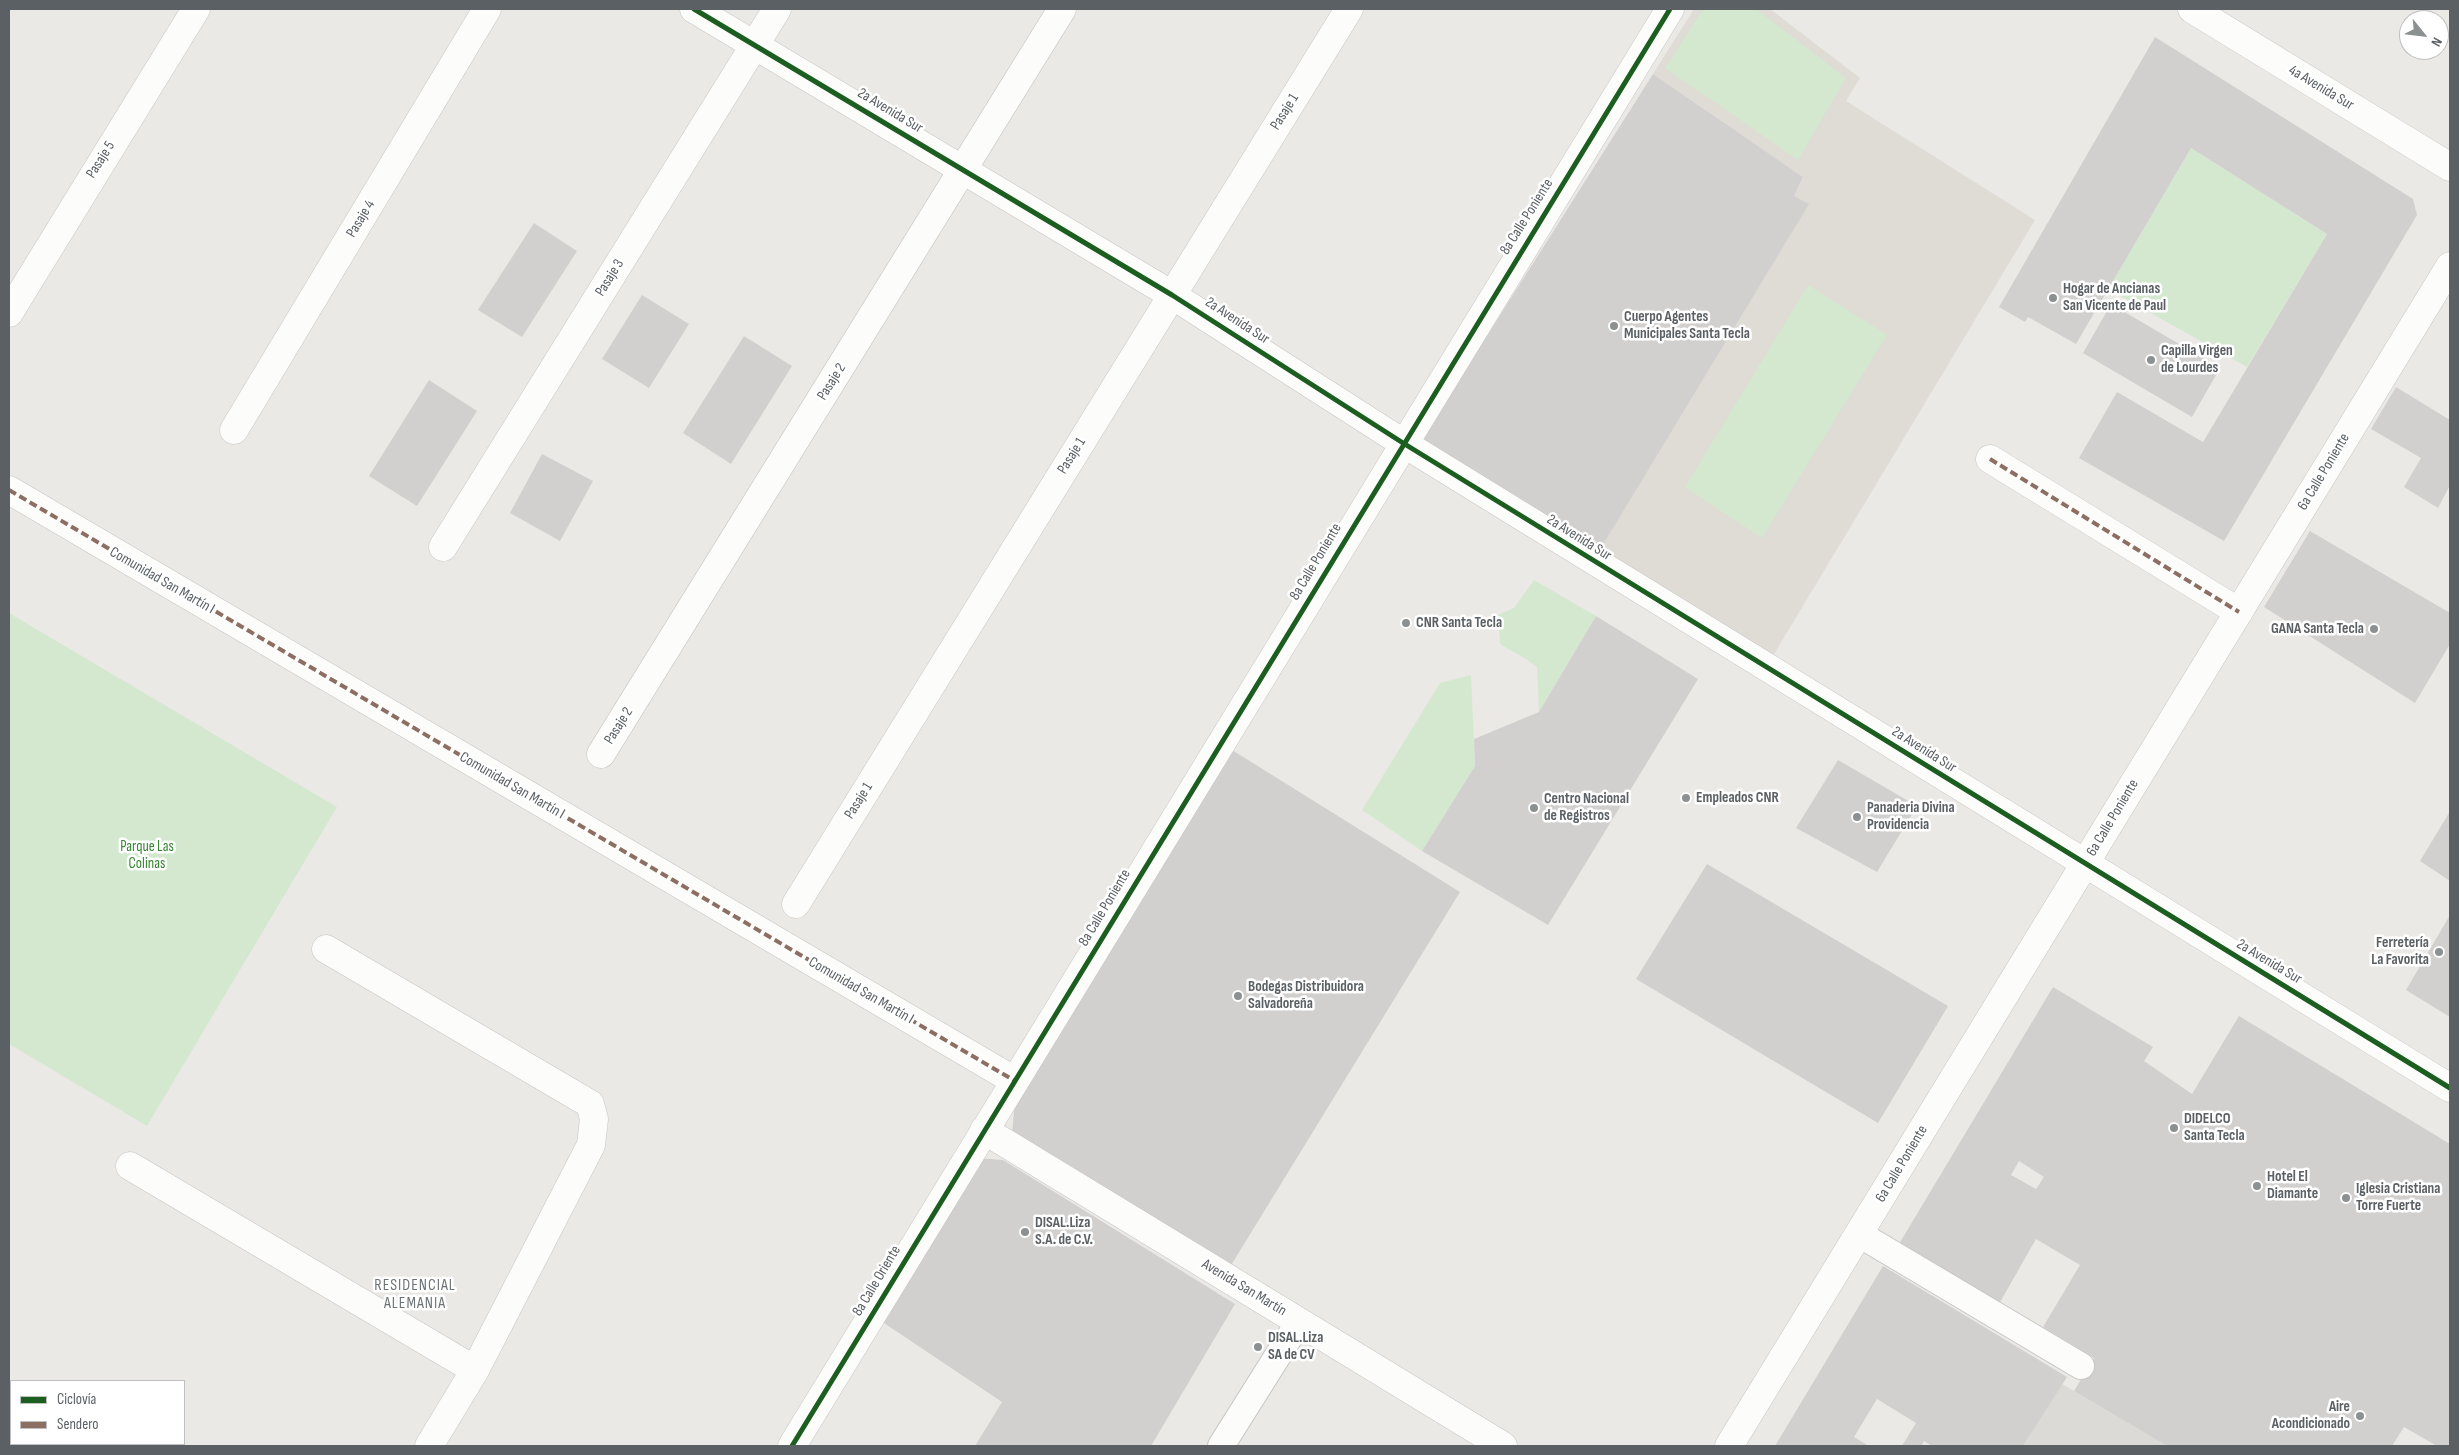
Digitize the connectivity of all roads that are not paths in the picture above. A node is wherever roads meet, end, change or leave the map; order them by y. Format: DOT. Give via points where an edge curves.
graph roads {
  1 [pos="196,9"];
  2 [pos="487,9"];
  3 [pos="694,9"];
  4 [pos="777,9"];
  5 [pos="1062,9"];
  6 [pos="1349,9"];
  7 [pos="1670,9"];
  8 [pos="2192,9"];
  9 [pos="755,45"];
  10 [pos="2450,167"];
  11 [pos="964,169"];
  12 [pos="2450,266"];
  13 [pos="1172,295"];
  14 [pos="9,313"];
  15 [pos="234,430"];
  16 [pos="1402,443"];
  17 [pos="1990,459"];
  18 [pos="9,490"];
  19 [pos="443,547"];
  20 [pos="2239,612"];
  21 [pos="601,754"];
  22 [pos="2085,865"];
  23 [pos="796,904"];
  24 [pos="326,949"];
  25 [pos="1015,1081"];
  26 [pos="2450,1088"];
  27 [pos="984,1130"];
  28 [pos="130,1166"];
  29 [pos="1859,1234"];
  30 [pos="1299,1322"];
  31 [pos="2081,1366"];
  32 [pos="475,1370"];
  33 [pos="429,1446"];
  34 [pos="792,1446"];
  35 [pos="1221,1446"];
  36 [pos="1503,1446"];
  37 [pos="1729,1446"];
  1 -- 14 [label="street, Pasaje 5"];
  2 -- 15 [label="street, Pasaje 4"];
  3 -- 9 [label="street, 2a Avenida Sur"];
  4 -- 9 [label="street, Pasaje 3"];
  5 -- 11 [label="street, Pasaje 2"];
  6 -- 13 [label="street, Pasaje 1"];
  7 -- 16 [label="street, 8a Calle Poniente"];
  8 -- 10 [label="street, 4a Avenida Sur"];
  9 -- 11 [label="street, 2a Avenida Sur"];
  9 -- 19 [label="street, Pasaje 3"];
  11 -- 13 [label="street, 2a Avenida Sur"];
  11 -- 21 [label="street, Pasaje 2"];
  12 -- 20 [label="street, 6a Calle Poniente"];
  13 -- 16 [label="street, 2a Avenida Sur"];
  13 -- 23 [label="street, Pasaje 1"];
  16 -- 22 [label="street, 2a Avenida Sur"];
  16 -- 25 [label="street, 8a Calle Poniente"];
  17 -- 20 [label="street"];
  18 -- 25 [label="street, Comunidad San Martín I"];
  20 -- 22 [label="street, 6a Calle Poniente"];
  22 -- 26 [label="street, 2a Avenida Sur"];
  22 -- 29 [label="street, 6a Calle Poniente"];
  24 -- 32 [label="street" via="590,1104 594,1119 591,1145"];
  25 -- 27 [label="street, 8a Calle Poniente"];
  27 -- 30 [label="street, Avenida San Martín"];
  27 -- 34 [label="street, 8a Calle Oriente"];
  28 -- 32 [label="street"];
  29 -- 31 [label="lane"];
  29 -- 37 [label="street, 6a Calle Poniente"];
  30 -- 35 [label="lane"];
  30 -- 36 [label="street, Avenida San Martín"];
  32 -- 33 [label="street"];
}
